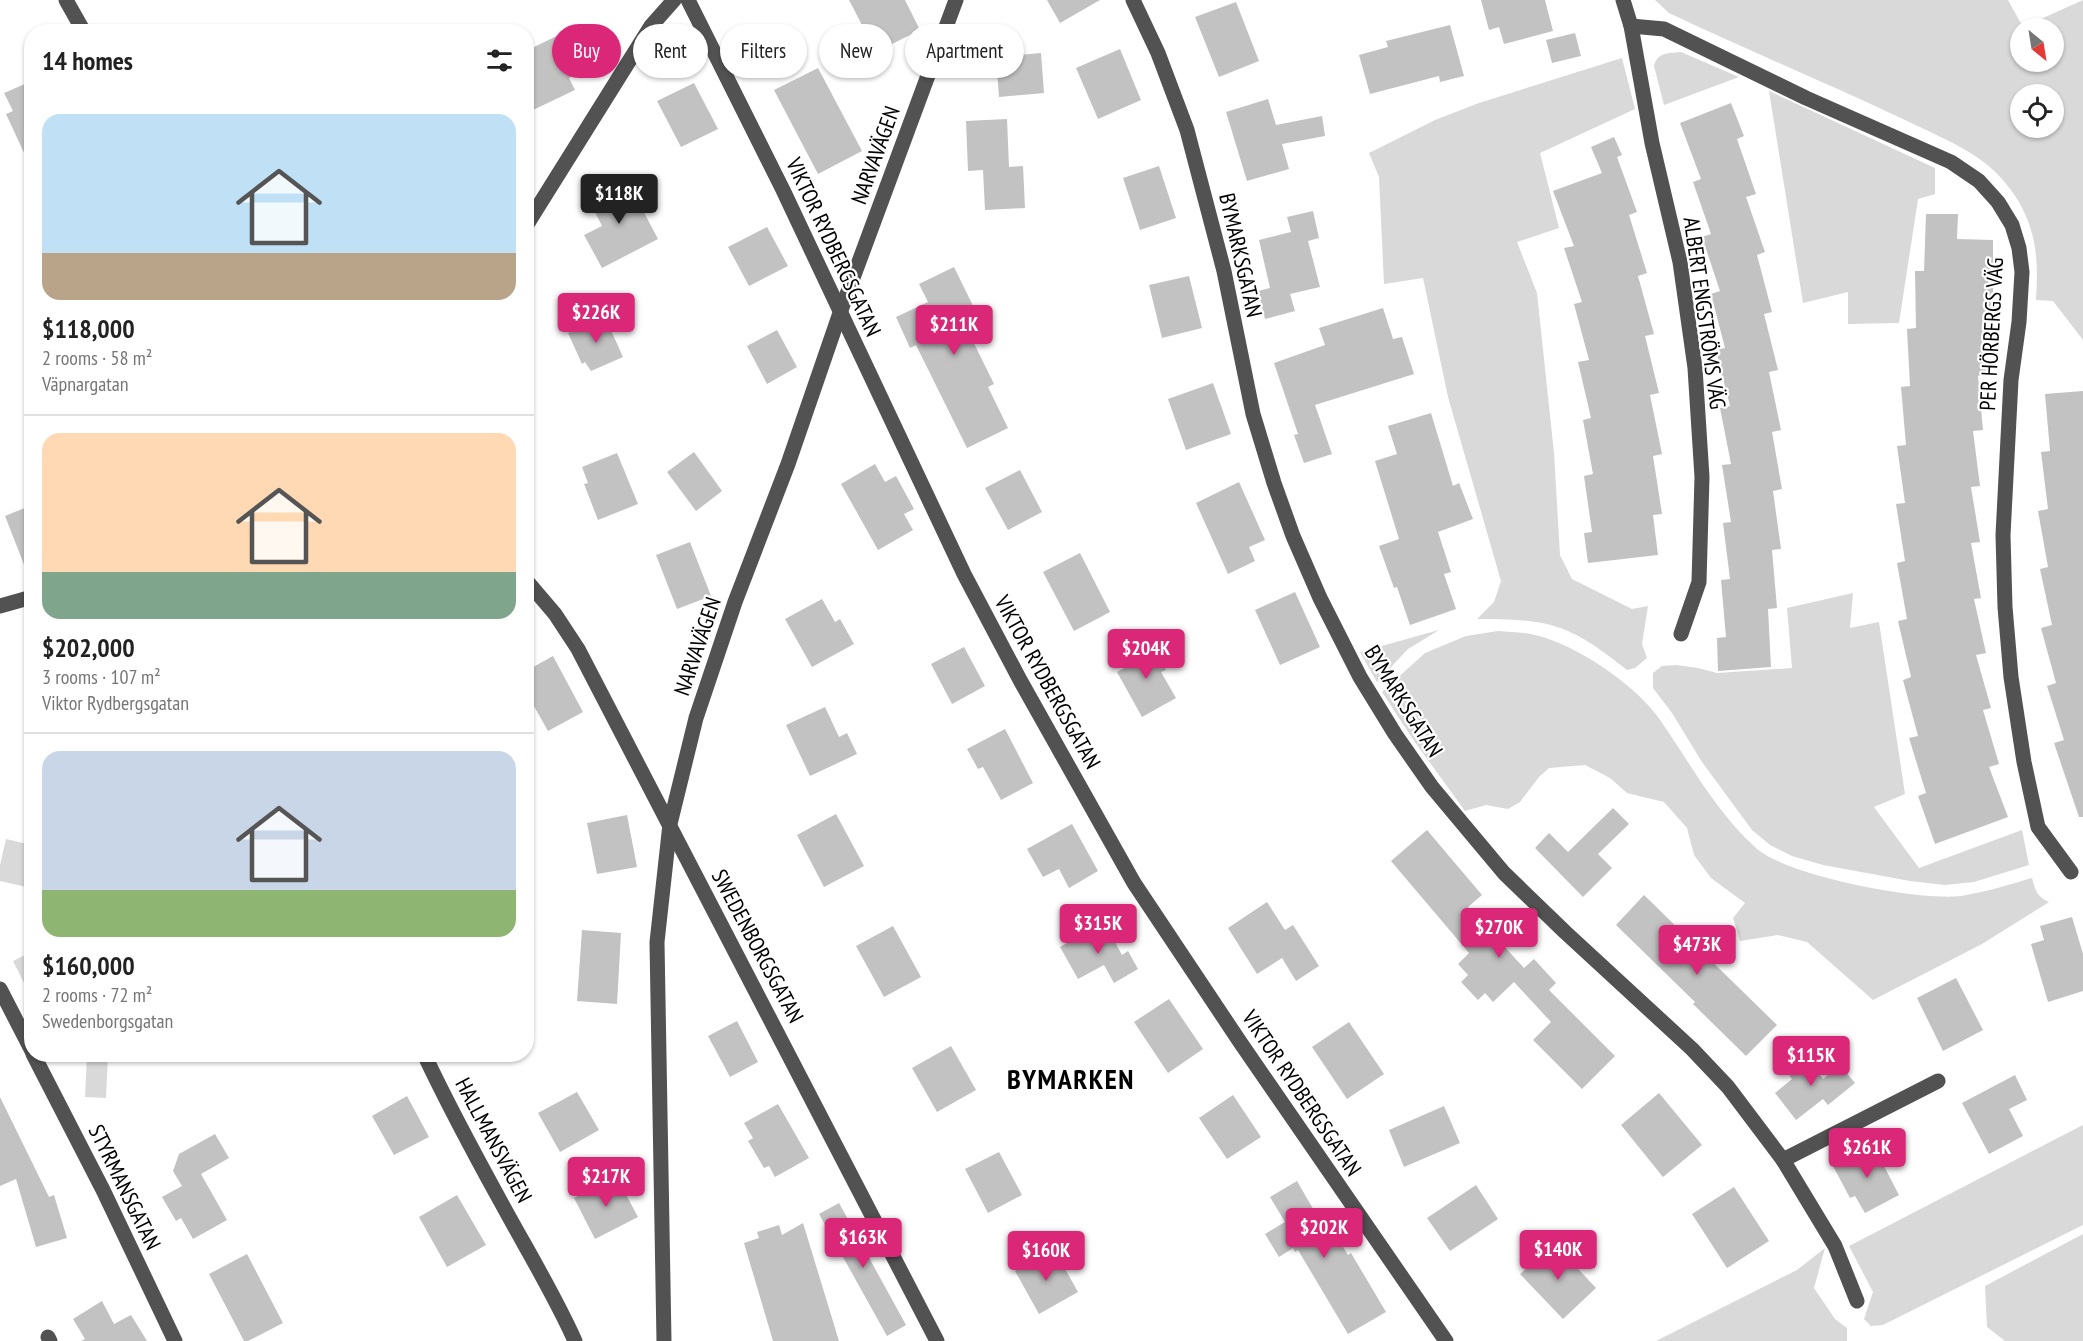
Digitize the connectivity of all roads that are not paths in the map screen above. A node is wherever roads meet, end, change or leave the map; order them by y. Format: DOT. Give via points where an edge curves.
graph roads {
  1 [pos="66,0"];
  2 [pos="674,0"];
  3 [pos="688,0"];
  4 [pos="956,0"];
  5 [pos="1133,0"];
  6 [pos="1623,0"];
  7 [pos="80,24"];
  8 [pos="1631,26"];
  9 [pos="534,213"];
  10 [pos="840,312"];
  11 [pos="534,589"];
  12 [pos="24,599"];
  13 [pos="0,606"];
  14 [pos="1681,634"];
  15 [pos="670,824"];
  16 [pos="2071,872"];
  17 [pos="0,990"];
  18 [pos="24,1037"];
  19 [pos="37,1062"];
  20 [pos="428,1062"];
  21 [pos="1938,1081"];
  22 [pos="1783,1160"];
  23 [pos="1857,1301"];
  24 [pos="175,1341"];
  25 [pos="575,1341"];
  26 [pos="664,1341"];
  27 [pos="937,1341"];
  28 [pos="1446,1341"];
  1 -- 7 [label="street"];
  2 -- 9 [label="street" via="651,26"];
  3 -- 10 [label="street, VIKTOR RYDBERGSGATAN"];
  4 -- 10 [label="street, NARVAVÄGEN"];
  5 -- 22 [label="street, BYMARKSGATAN" via="1187,129 1224,272 1253,414 1274,483 1320,598 1360,677 1432,787 1504,873 1692,1049 1728,1087"];
  6 -- 8 [label="street, ALBERT ENGSTRÖMS VÄG"];
  8 -- 14 [label="street, ALBERT ENGSTRÖMS VÄG" via="1652,143 1680,262 1695,368 1702,477 1699,582"];
  8 -- 16 [label="street, PER HÖRBERGS VÄG" via="1664,29 1806,98 1952,162 1979,181 2012,225 2022,272 2011,380 2003,535 2005,607 2024,762 2038,827"];
  10 -- 15 [label="street, NARVAVÄGEN" via="696,718"];
  10 -- 28 [label="street, VIKTOR RYDBERGSGATAN" via="964,574 1134,883"];
  11 -- 15 [label="street, SWEDENBORGSGATAN" via="578,649"];
  12 -- 13 [label="street"];
  15 -- 26 [label="street, NARVAVÄGEN" via="657,942"];
  15 -- 27 [label="street, SWEDENBORGSGATAN"];
  17 -- 18 [label="street, STYRMANSGATAN"];
  19 -- 24 [label="street, STYRMANSGATAN"];
  20 -- 25 [label="street, HALLMANSVÄGEN"];
  21 -- 22 [label="street"];
  22 -- 23 [label="street, BYMARKSGATAN" via="1835,1246"];
}
